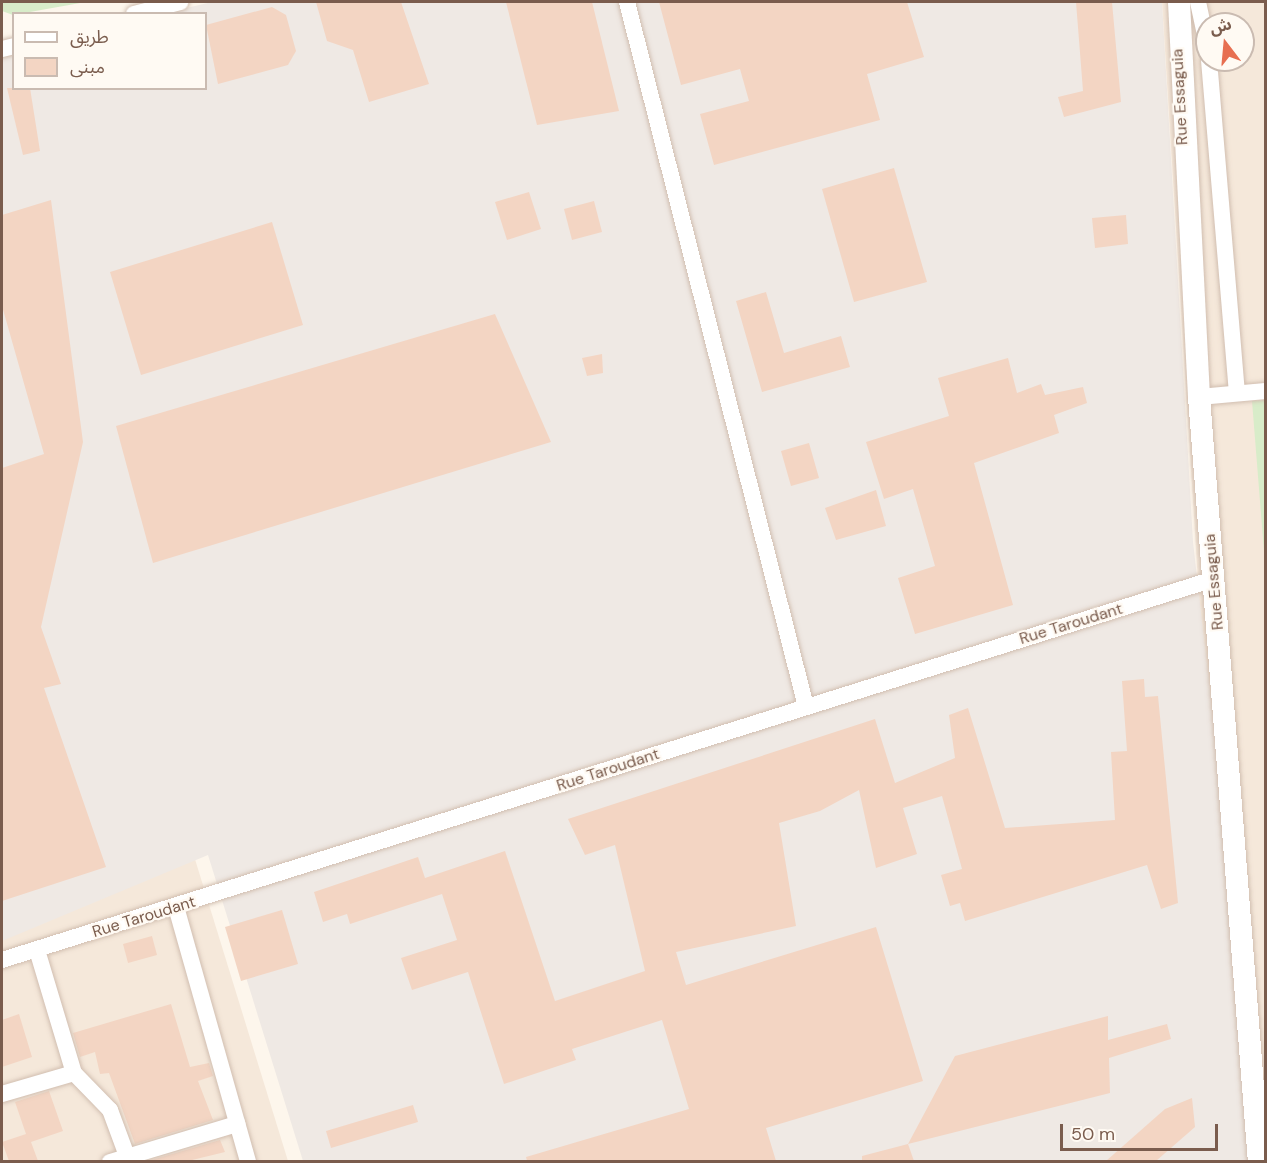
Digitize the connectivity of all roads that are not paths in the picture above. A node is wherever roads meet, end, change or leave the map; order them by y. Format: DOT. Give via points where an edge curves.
graph roads {
  1 [pos="180,2"];
  2 [pos="627,2"];
  3 [pos="1179,2"];
  4 [pos="142,12"];
  5 [pos="1210,72"];
  6 [pos="1266,391"];
  7 [pos="1237,393"];
  8 [pos="1198,397"];
  9 [pos="1214,579"];
  10 [pos="806,707"];
  11 [pos="176,907"];
  12 [pos="37,950"];
  13 [pos="2,960"];
  14 [pos="74,1073"];
  15 [pos="2,1094"];
  16 [pos="1261,1116"];
  17 [pos="237,1124"];
  18 [pos="127,1156"];
  19 [pos="110,1161"];
  20 [pos="248,1161"];
  21 [pos="1259,1161"];
  1 -- 4 [label="street"];
  2 -- 10 [label="street"];
  3 -- 8 [label="street, Rue Essaguia"];
  5 -- 7 [label="street, Rue Essaguia"];
  6 -- 7 [label="street"];
  7 -- 8 [label="street"];
  8 -- 9 [label="street, Rue Essaguia"];
  9 -- 10 [label="street, Rue Taroudant"];
  9 -- 16 [label="street, Rue Essaguia"];
  10 -- 11 [label="street, Rue Taroudant"];
  11 -- 12 [label="street, Rue Taroudant"];
  11 -- 17 [label="street"];
  12 -- 13 [label="street, Rue Taroudant"];
  12 -- 14 [label="street"];
  14 -- 15 [label="street"];
  14 -- 18 [label="street" via="110,1110"];
  16 -- 21 [label="street, Rue Essaguia"];
  17 -- 18 [label="street"];
  17 -- 20 [label="street"];
  18 -- 19 [label="street"];
}
